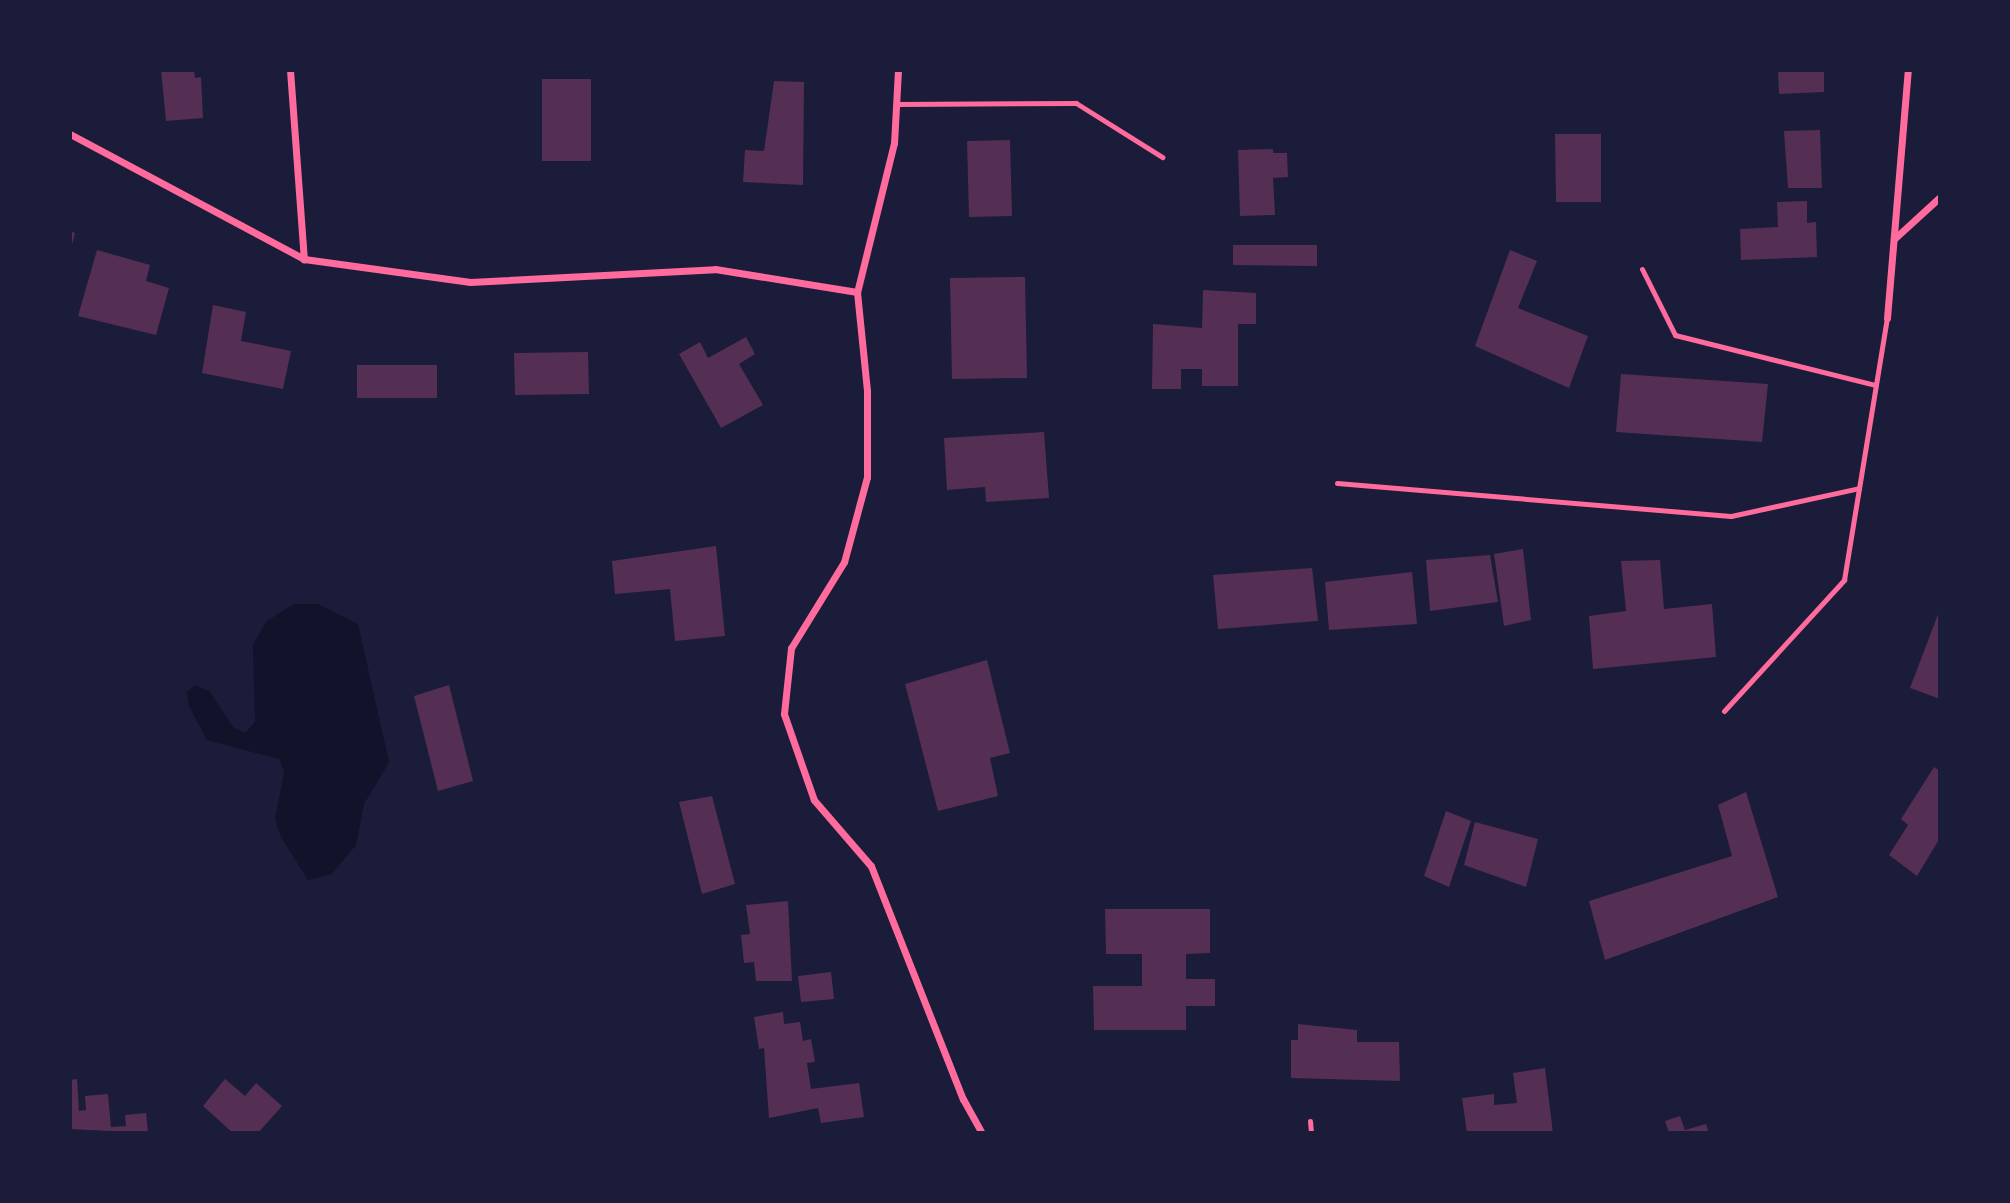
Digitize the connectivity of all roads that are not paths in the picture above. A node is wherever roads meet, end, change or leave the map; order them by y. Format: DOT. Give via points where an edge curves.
graph roads {
  1 [pos="290,70"];
  2 [pos="898,70"];
  3 [pos="1908,70"];
  4 [pos="896,104"];
  5 [pos="70,134"];
  6 [pos="1162,157"];
  7 [pos="1940,197"];
  8 [pos="1894,240"];
  9 [pos="304,259"];
  10 [pos="1642,269"];
  11 [pos="857,292"];
  12 [pos="1887,318"];
  13 [pos="1876,385"];
  14 [pos="1337,483"];
  15 [pos="1859,488"];
  16 [pos="1724,711"];
  17 [pos="1310,1121"];
  18 [pos="982,1133"];
  19 [pos="1311,1133"];
  1 -- 9 [label="street"];
  2 -- 4 [label="street"];
  3 -- 8 [label="street"];
  4 -- 6 [label="lane" via="1076,103"];
  4 -- 11 [label="street" via="894,143"];
  5 -- 9 [label="street"];
  7 -- 8 [label="street"];
  8 -- 12 [label="street"];
  9 -- 11 [label="street" via="470,282 715,269"];
  10 -- 13 [label="lane" via="1675,335"];
  11 -- 18 [label="street" via="867,391 867,477 844,562 791,648 784,714 814,800 870,866 963,1099"];
  12 -- 13 [label="lane"];
  13 -- 15 [label="lane"];
  14 -- 15 [label="lane" via="1731,516"];
  15 -- 16 [label="lane" via="1844,580"];
  17 -- 19 [label="lane"];
}
